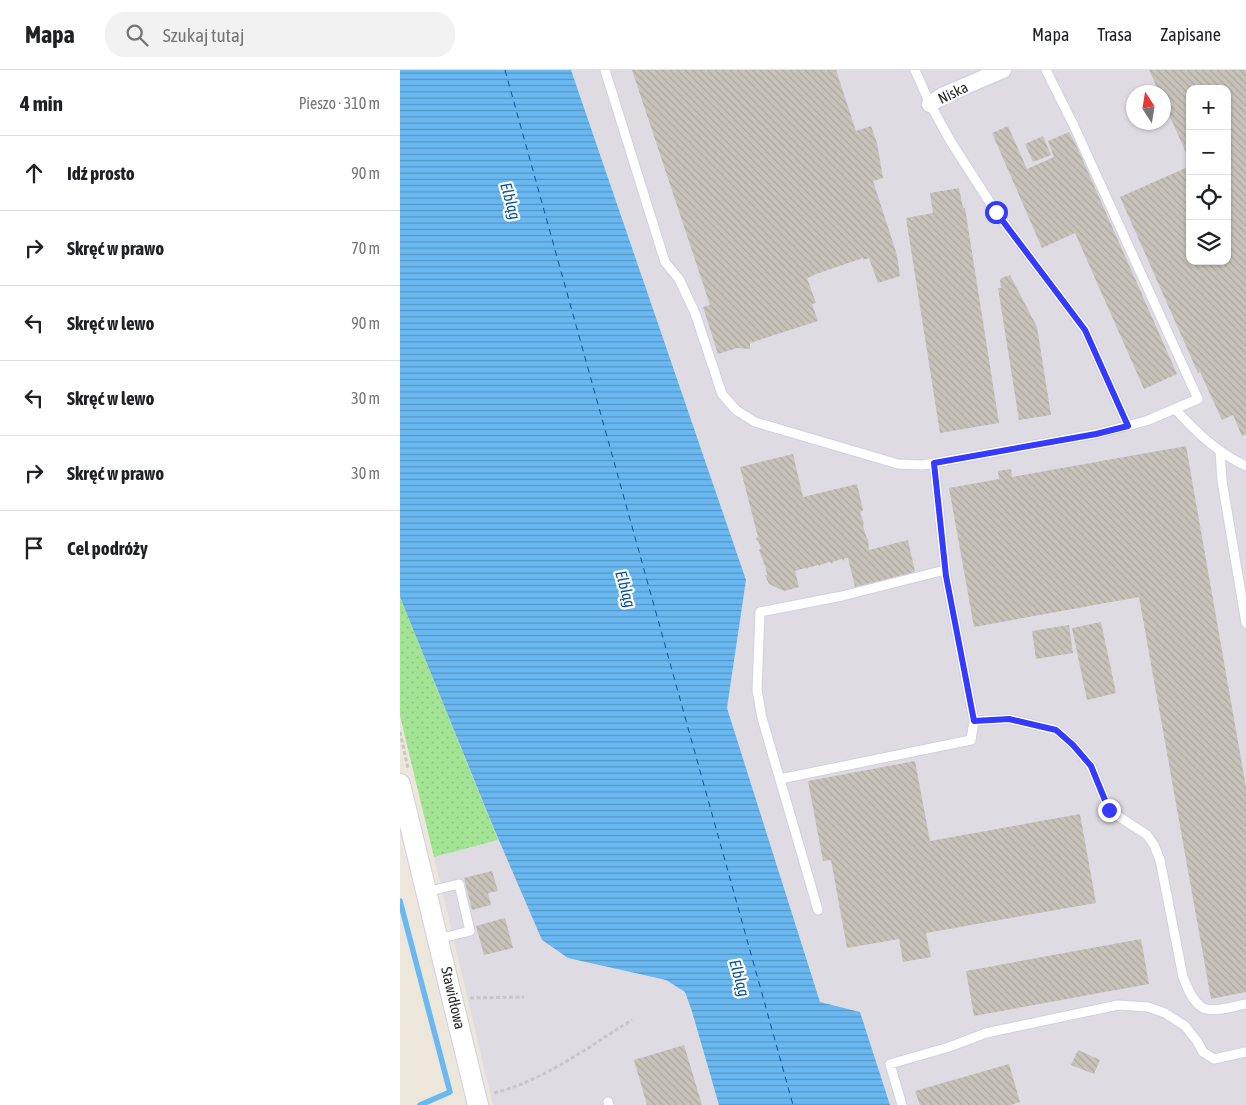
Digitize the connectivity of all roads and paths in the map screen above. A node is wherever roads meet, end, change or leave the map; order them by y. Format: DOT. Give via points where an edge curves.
graph roads {
  1 [pos="604,70"];
  2 [pos="915,70"];
  3 [pos="1002,70"];
  4 [pos="1046,70"];
  5 [pos="930,104"];
  6 [pos="1176,410"];
  7 [pos="1128,426"];
  8 [pos="1220,451"];
  9 [pos="934,463"];
  10 [pos="1246,466"];
  11 [pos="945,570"];
  12 [pos="1246,623"];
  13 [pos="974,721"];
  14 [pos="780,780"];
  15 [pos="400,784"];
  16 [pos="426,892"];
  17 [pos="818,910"];
  18 [pos="438,938"];
  19 [pos="524,997"];
  20 [pos="454,1001"];
  21 [pos="1246,1004"];
  22 [pos="632,1020"];
  23 [pos="1246,1052"];
  24 [pos="477,1101"];
  25 [pos="902,1105"];
  1 -- 9 [label="lane" via="665,262 679,280 696,313 722,394 736,410 755,422 898,464"];
  2 -- 5 [label="lane"];
  3 -- 5 [label="street, Niska"];
  4 -- 6 [label="lane" via="1198,399"];
  5 -- 7 [label="lane" via="996,212 1085,330"];
  6 -- 7 [label="lane"];
  6 -- 8 [label="lane"];
  7 -- 9 [label="lane"];
  8 -- 10 [label="lane"];
  8 -- 12 [label="lane" via="1222,481"];
  9 -- 11 [label="lane"];
  11 -- 13 [label="lane"];
  11 -- 14 [label="lane" via="842,596 760,612 757,690"];
  13 -- 14 [label="lane" via="971,740"];
  13 -- 21 [label="lane" via="1009,719 1056,730 1073,745 1091,766 1109,810 1148,836 1154,845 1160,860 1183,976 1197,1004 1205,1010 1215,1010"];
  14 -- 17 [label="lane"];
  15 -- 16 [label="street, Stawidłowa"];
  16 -- 18 [label="street, Stawidłowa"];
  16 -- 18 [label="lane" via="459,884 470,931"];
  18 -- 20 [label="street, Stawidłowa"];
  19 -- 20 [label="path" via="477,997"];
  20 -- 24 [label="street, Stawidłowa"];
  22 -- 24 [label="path" via="546,1073"];
  23 -- 25 [label="lane" via="1214,1059 1203,1052 1185,1026 1165,1013 1148,1007 1118,1005 986,1033 890,1064"];
}
